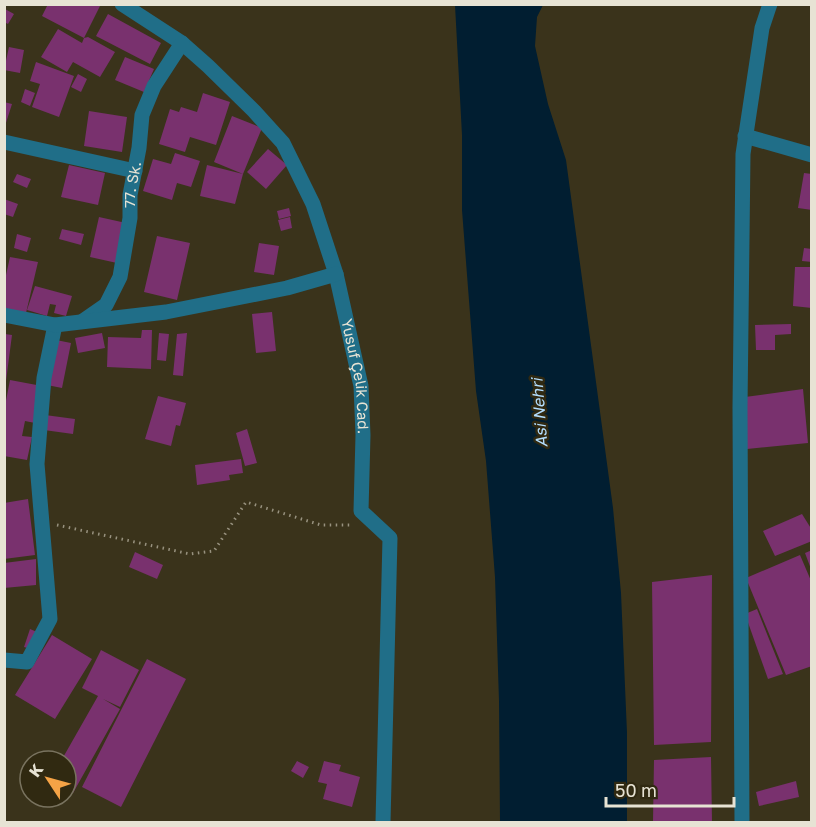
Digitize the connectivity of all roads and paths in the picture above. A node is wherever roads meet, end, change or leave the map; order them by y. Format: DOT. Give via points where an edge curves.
graph roads {
  1 [pos="122,4"];
  2 [pos="770,4"];
  3 [pos="182,43"];
  4 [pos="745,136"];
  5 [pos="4,142"];
  6 [pos="812,155"];
  7 [pos="135,171"];
  8 [pos="336,274"];
  9 [pos="4,315"];
  10 [pos="83,321"];
  11 [pos="55,325"];
  12 [pos="367,517"];
  13 [pos="41,520"];
  14 [pos="4,660"];
  15 [pos="383,822"];
  16 [pos="742,822"];
  1 -- 3 [label="street, Yusuf Çelik Cad."];
  2 -- 4 [label="street" via="762,28"];
  3 -- 7 [label="street, 77. Sk." via="154,86 142,115"];
  3 -- 8 [label="street, Yusuf Çelik Cad." via="283,143 313,204"];
  4 -- 6 [label="street"];
  4 -- 16 [label="street" via="740,408"];
  5 -- 7 [label="street"];
  7 -- 10 [label="street, 77. Sk." via="120,277 106,305"];
  8 -- 10 [label="street" via="166,312"];
  8 -- 12 [label="street, Yusuf Çelik Cad." via="361,386 361,511"];
  9 -- 11 [label="street"];
  10 -- 11 [label="street"];
  11 -- 13 [label="street" via="44,378 37,464"];
  12 -- 13 [label="path" via="351,526 321,525 246,502 214,551 190,554"];
  12 -- 15 [label="street" via="390,538"];
  13 -- 14 [label="street" via="50,619 27,662"];
}
